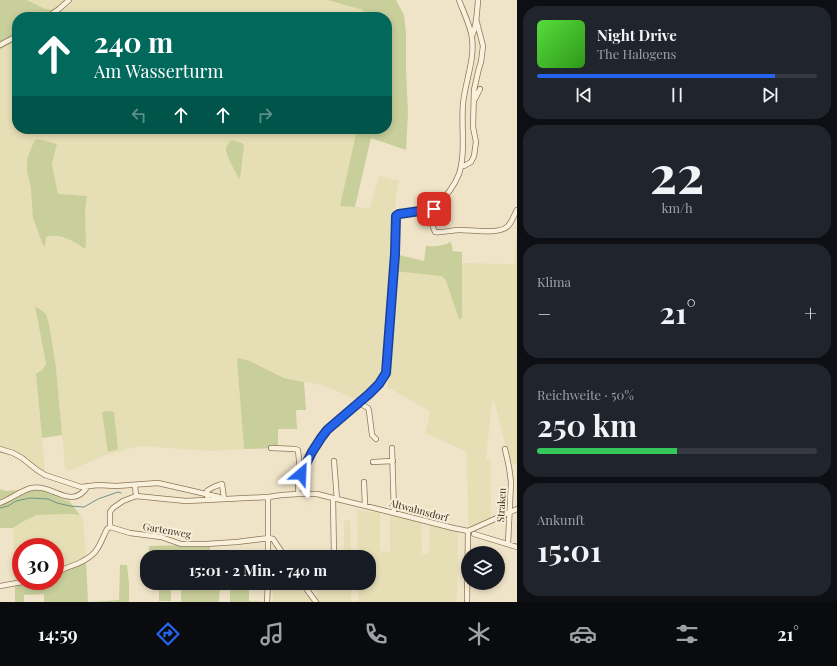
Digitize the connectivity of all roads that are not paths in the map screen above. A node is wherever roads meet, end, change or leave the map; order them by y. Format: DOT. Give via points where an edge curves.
graph roads {
  1 [pos="69,0"];
  2 [pos="459,0"];
  3 [pos="478,0"];
  4 [pos="54,12"];
  5 [pos="476,19"];
  6 [pos="472,36"];
  7 [pos="12,39"];
  8 [pos="0,45"];
  9 [pos="480,89"];
  10 [pos="474,101"];
  11 [pos="461,165"];
  12 [pos="434,209"];
  13 [pos="517,210"];
  14 [pos="359,402"];
  15 [pos="376,439"];
  16 [pos="271,448"];
  17 [pos="392,448"];
  18 [pos="0,449"];
  19 [pos="505,449"];
  20 [pos="334,461"];
  21 [pos="393,461"];
  22 [pos="373,462"];
  23 [pos="301,474"];
  24 [pos="364,482"];
  25 [pos="135,485"];
  26 [pos="88,486"];
  27 [pos="188,490"];
  28 [pos="298,494"];
  29 [pos="136,496"];
  30 [pos="207,497"];
  31 [pos="268,497"];
  32 [pos="335,498"];
  33 [pos="224,499"];
  34 [pos="186,501"];
  35 [pos="0,503"];
  36 [pos="365,505"];
  37 [pos="517,509"];
  38 [pos="509,512"];
  39 [pos="394,513"];
  40 [pos="110,527"];
  41 [pos="468,530"];
  42 [pos="474,534"];
  43 [pos="269,538"];
  44 [pos="508,544"];
  45 [pos="517,547"];
  46 [pos="268,550"];
  47 [pos="280,550"];
  48 [pos="334,550"];
  49 [pos="64,569"];
  50 [pos="12,584"];
  51 [pos="0,586"];
  52 [pos="268,590"];
  53 [pos="307,590"];
  54 [pos="267,602"];
  55 [pos="316,602"];
  56 [pos="467,602"];
  1 -- 4 [label="street"];
  2 -- 6 [label="street"];
  3 -- 5 [label="street"];
  5 -- 6 [label="street"];
  5 -- 10 [label="street" via="483,46"];
  6 -- 11 [label="street" via="472,58 463,104"];
  7 -- 8 [label="street"];
  9 -- 10 [label="street"];
  10 -- 11 [label="street" via="474,156 471,162"];
  11 -- 12 [label="street" via="448,193"];
  12 -- 13 [label="street" via="435,232 503,229 509,225"];
  12 -- 14 [label="street" via="396,216 386,373 379,384"];
  14 -- 15 [label="street" via="368,408 371,436"];
  14 -- 23 [label="street" via="327,430"];
  16 -- 23 [label="street" via="298,450"];
  17 -- 21 [label="street"];
  18 -- 26 [label="street, Altwahnsdorf" via="22,458 45,475 77,486"];
  19 -- 38 [label="street, Straken" via="511,482"];
  20 -- 32 [label="street"];
  21 -- 22 [label="street"];
  21 -- 39 [label="street"];
  23 -- 28 [label="street"];
  24 -- 36 [label="street"];
  25 -- 26 [label="street, Altwahnsdorf"];
  25 -- 27 [label="street, Altwahnsdorf" via="158,483"];
  25 -- 29 [label="street"];
  26 -- 35 [label="street" via="84,493 75,497 64,496 47,489 32,488"];
  27 -- 30 [label="street, Altwahnsdorf"];
  27 -- 34 [label="street"];
  28 -- 31 [label="street, Altwahnsdorf"];
  28 -- 32 [label="street, Altwahnsdorf" via="317,494"];
  29 -- 34 [label="street, Altwahnsdorf"];
  29 -- 40 [label="street" via="113,508 110,512"];
  30 -- 33 [label="street, Altwahnsdorf"];
  30 -- 33 [label="street" via="209,489 222,484"];
  30 -- 34 [label="street, Altwahnsdorf"];
  31 -- 33 [label="street, Altwahnsdorf"];
  31 -- 43 [label="street"];
  32 -- 36 [label="street, Altwahnsdorf"];
  32 -- 48 [label="street"];
  36 -- 39 [label="street, Altwahnsdorf"];
  37 -- 38 [label="street"];
  38 -- 41 [label="street"];
  38 -- 44 [label="street, Straken"];
  39 -- 41 [label="street, Altwahnsdorf"];
  40 -- 43 [label="street, Gartenweg" via="161,537 181,544 229,543"];
  40 -- 49 [label="street" via="95,552"];
  41 -- 56 [label="street"];
  42 -- 44 [label="street"];
  43 -- 46 [label="street"];
  43 -- 47 [label="street" via="273,539"];
  44 -- 45 [label="street"];
  50 -- 51 [label="street"];
  52 -- 54 [label="street"];
  53 -- 55 [label="street"];
}
